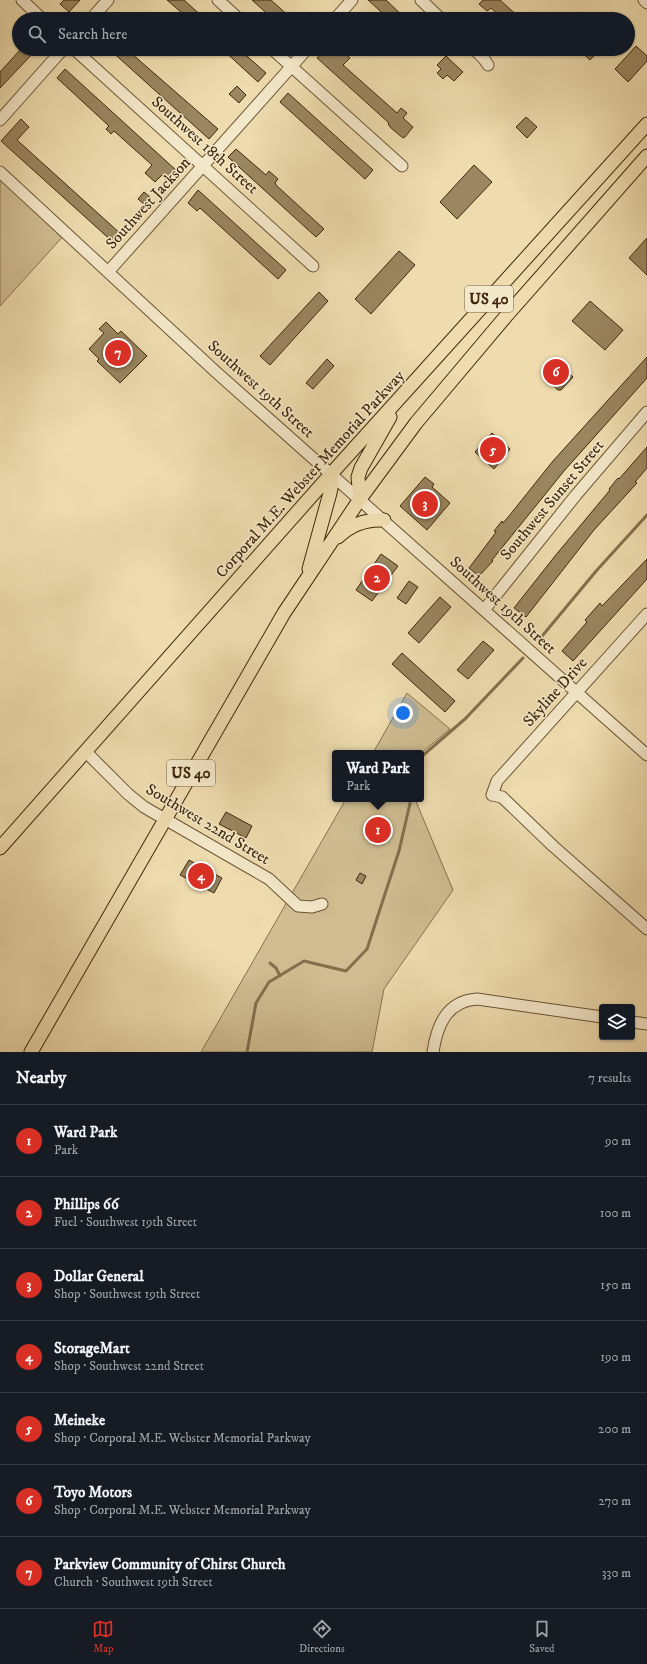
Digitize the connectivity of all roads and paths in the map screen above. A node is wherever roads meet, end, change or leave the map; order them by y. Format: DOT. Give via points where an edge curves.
graph roads {
  1 [pos="22,0"];
  2 [pos="108,0"];
  3 [pos="218,0"];
  4 [pos="352,0"];
  5 [pos="421,0"];
  6 [pos="644,0"];
  7 [pos="647,3"];
  8 [pos="35,12"];
  9 [pos="97,12"];
  10 [pos="231,12"];
  11 [pos="341,12"];
  12 [pos="434,12"];
  13 [pos="57,56"];
  14 [pos="82,56"];
  15 [pos="279,56"];
  16 [pos="301,56"];
  17 [pos="481,56"];
  18 [pos="488,65"];
  19 [pos="291,67"];
  20 [pos="0,120"];
  21 [pos="647,124"];
  22 [pos="647,156"];
  23 [pos="204,165"];
  24 [pos="402,166"];
  25 [pos="0,172"];
  26 [pos="313,266"];
  27 [pos="108,272"];
  28 [pos="400,397"];
  29 [pos="647,412"];
  30 [pos="332,474"];
  31 [pos="360,499"];
  32 [pos="384,520"];
  33 [pos="327,548"];
  34 [pos="306,580"];
  35 [pos="484,610"];
  36 [pos="647,614"];
  37 [pos="577,692"];
  38 [pos="86,752"];
  39 [pos="647,755"];
  40 [pos="164,820"];
  41 [pos="0,848"];
  42 [pos="322,904"];
  43 [pos="647,929"];
  44 [pos="599,1017"];
  45 [pos="635,1022"];
  46 [pos="647,1024"];
  47 [pos="31,1052"];
  48 [pos="433,1052"];
  1 -- 8 [label="street"];
  2 -- 9 [label="street"];
  3 -- 10 [label="street"];
  4 -- 11 [label="street"];
  5 -- 12 [label="street"];
  6 -- 7 [label="street"];
  13 -- 20 [label="street"];
  14 -- 23 [label="street, Southwest 18th Street"];
  15 -- 19 [label="street"];
  16 -- 19 [label="street, Southwest Jackson"];
  17 -- 18 [label="street"];
  19 -- 23 [label="street, Southwest Jackson"];
  19 -- 24 [label="street"];
  21 -- 28 [label="main road, Corporal M.E. Webster Memorial Parkway / US 40"];
  22 -- 31 [label="main road, US 40" via="506,315 416,424"];
  23 -- 26 [label="street, Southwest 18th Street"];
  23 -- 27 [label="street, Southwest Jackson"];
  25 -- 27 [label="street, Southwest 19th Street"];
  27 -- 30 [label="street, Southwest 19th Street"];
  28 -- 30 [label="main road, Corporal M.E. Webster Memorial Parkway / US 40"];
  28 -- 31 [label="main road" via="361,468 358,482"];
  29 -- 35 [label="street, Southwest Sunset Street" via="576,495"];
  30 -- 31 [label="street, Southwest 19th Street"];
  30 -- 34 [label="main road" via="330,494"];
  30 -- 38 [label="main road, Corporal M.E. Webster Memorial Parkway / US 40"];
  31 -- 32 [label="street, Southwest 19th Street"];
  31 -- 33 [label="main road, US 40"];
  32 -- 33 [label="main road" via="359,523 345,530"];
  32 -- 35 [label="street, Southwest 19th Street"];
  33 -- 34 [label="main road, US 40"];
  34 -- 40 [label="main road, US 40" via="284,613"];
  35 -- 37 [label="street, Southwest 19th Street"];
  36 -- 37 [label="street, Skyline Drive"];
  37 -- 39 [label="street, Southwest 19th Street"];
  37 -- 43 [label="street, Skyline Drive" via="497,781 492,795 502,797"];
  38 -- 40 [label="street, Southwest 22nd Street" via="128,794"];
  38 -- 41 [label="main road, Corporal M.E. Webster Memorial Parkway / US 40"];
  40 -- 42 [label="street, Southwest 22nd Street" via="269,879 298,906 312,907"];
  40 -- 47 [label="main road, US 40"];
  44 -- 48 [label="street" via="477,998 466,1000 451,1010 442,1021 436,1034"];
  45 -- 46 [label="street"];
}
